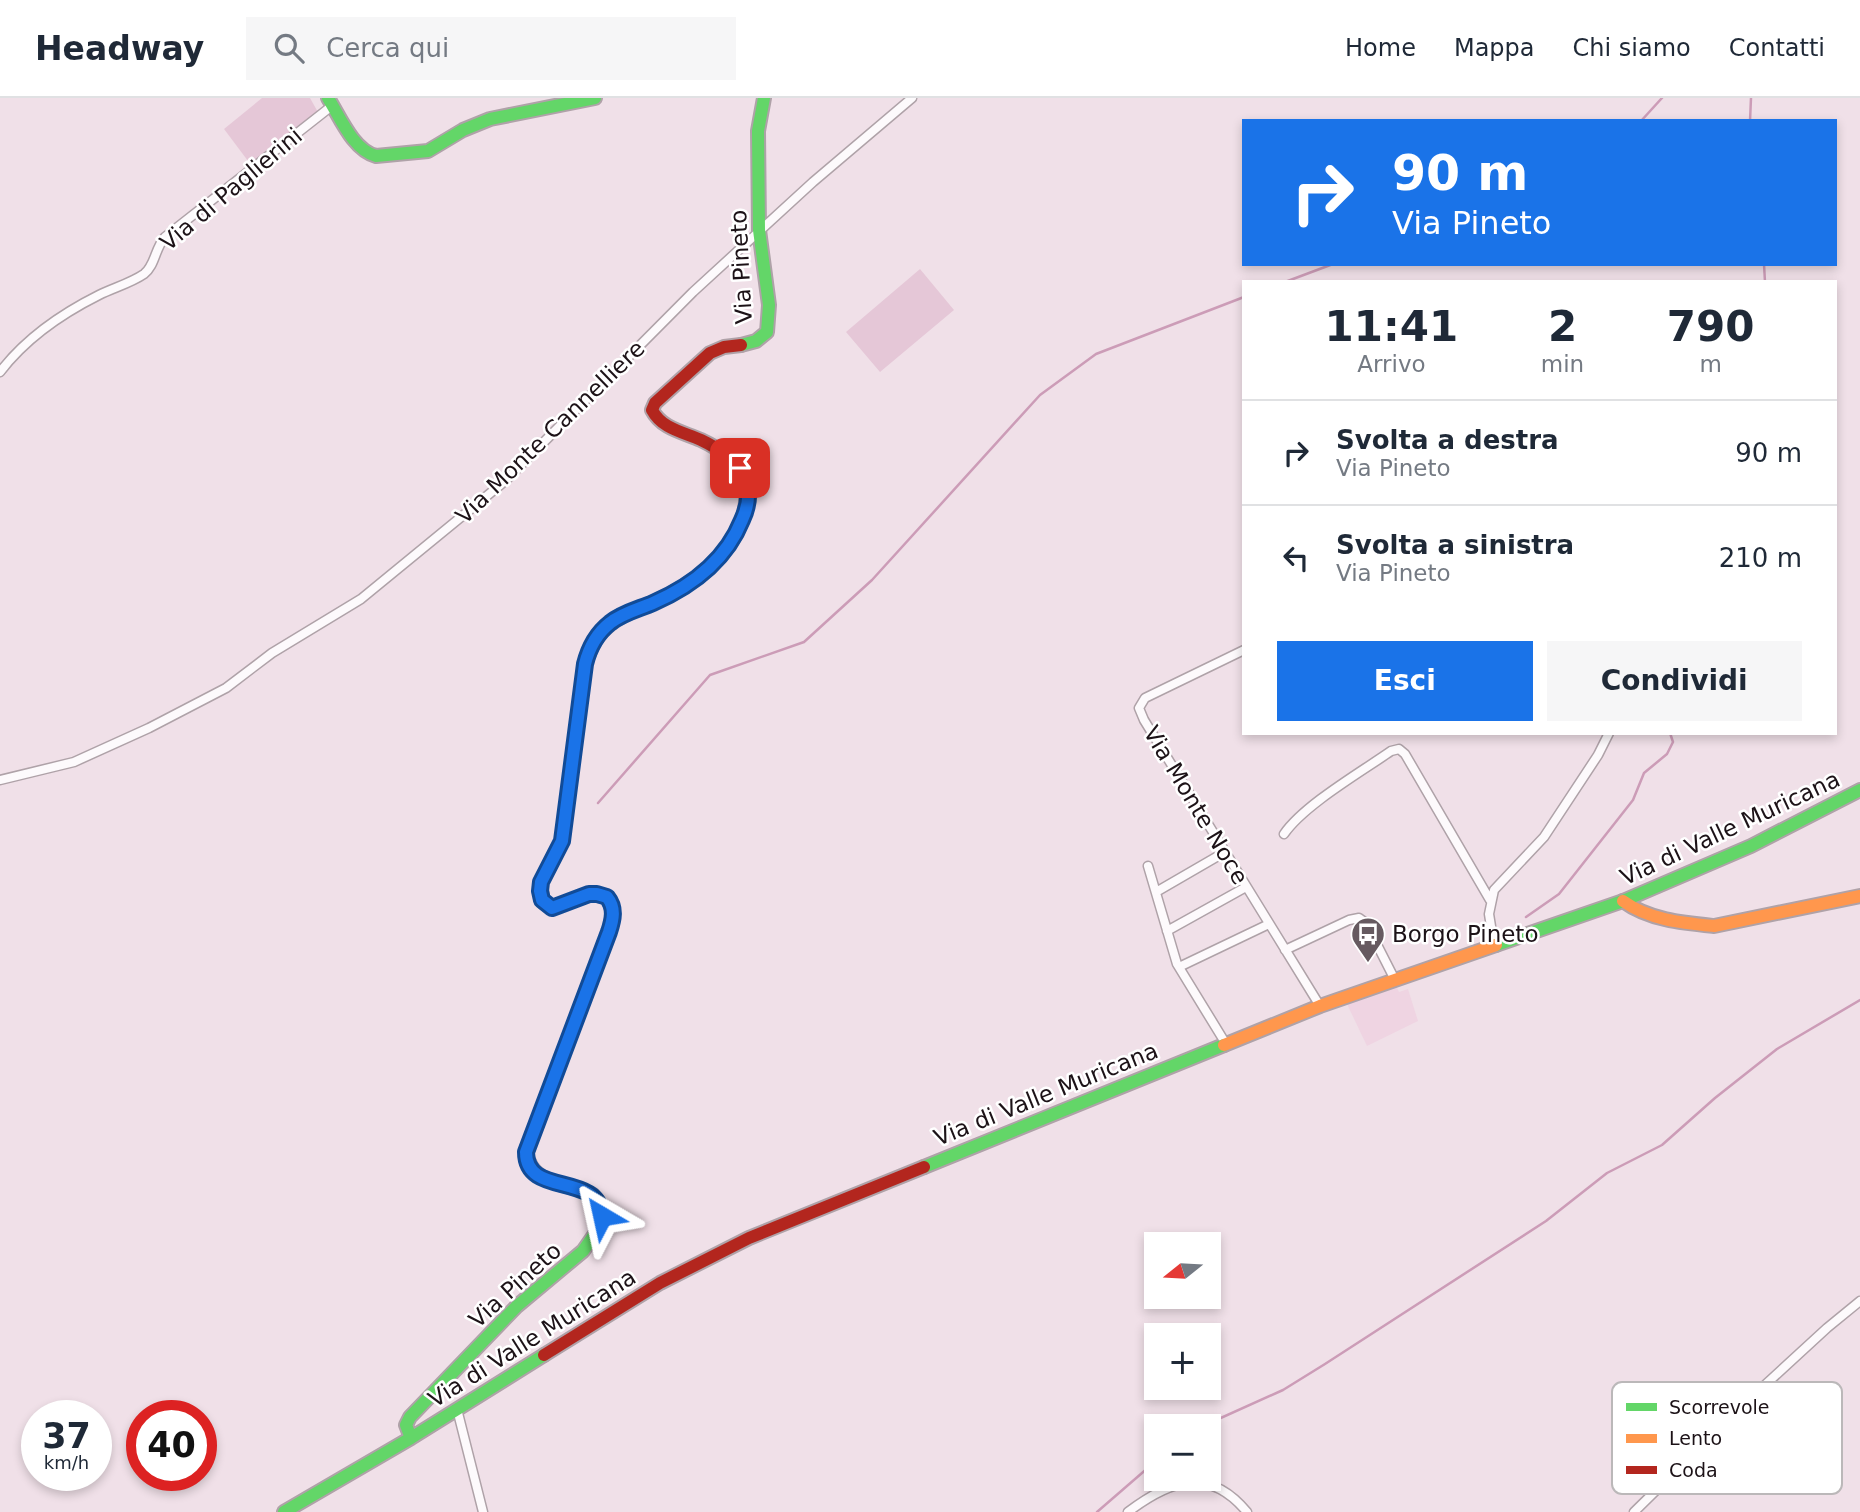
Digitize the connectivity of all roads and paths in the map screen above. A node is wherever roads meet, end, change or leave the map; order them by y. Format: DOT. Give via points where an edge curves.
graph roads {
  1 [pos="595,98"];
  2 [pos="764,98"];
  3 [pos="912,98"];
  4 [pos="331,102"];
  5 [pos="759,230"];
  6 [pos="0,372"];
  7 [pos="1242,651"];
  8 [pos="1608,735"];
  9 [pos="0,780"];
  10 [pos="1860,790"];
  11 [pos="1284,834"];
  12 [pos="1225,852"];
  13 [pos="1148,866"];
  14 [pos="1246,887"];
  15 [pos="1156,892"];
  16 [pos="1860,896"];
  17 [pos="1490,900"];
  18 [pos="1623,901"];
  19 [pos="1269,924"];
  20 [pos="1167,931"];
  21 [pos="1494,945"];
  22 [pos="1285,950"];
  23 [pos="1179,967"];
  24 [pos="1395,980"];
  25 [pos="1320,1006"];
  26 [pos="1226,1044"];
  27 [pos="1860,1301"];
  28 [pos="1768,1382"];
  29 [pos="457,1409"];
  30 [pos="411,1438"];
  31 [pos="1652,1494"];
  32 [pos="284,1512"];
  33 [pos="483,1512"];
  34 [pos="1128,1512"];
  35 [pos="1247,1512"];
  36 [pos="1634,1512"];
  1 -- 4 [label="street" via="490,120 428,152 386,156 362,150"];
  2 -- 5 [label="street, Via Pineto" via="758,131"];
  3 -- 5 [label="street, Via Monte Cannelliere"];
  4 -- 6 [label="street, Via di Paglierini" via="165,237 145,273 43,329"];
  5 -- 9 [label="street, Via Monte Cannelliere" via="510,477 361,599 272,653 232,684 149,728 74,762"];
  5 -- 30 [label="street, Via Pineto" via="769,304 766,332 755,343 709,354 652,410 664,424 713,446 740,468 748,485 744,515 724,551 704,572 668,596 614,620 592,644 585,664 562,841 540,884 542,900 552,908 592,894 607,897 612,905 609,932 526,1152 528,1166 538,1175 593,1195 601,1210 600,1224 582,1253 534,1290 410,1417 406,1425"];
  7 -- 12 [label="street, Via Monte Noce" via="1148,697 1139,706"];
  8 -- 17 [label="street" via="1544,836"];
  10 -- 18 [label="street, Via di Valle Muricana" via="1751,846"];
  11 -- 17 [label="street" via="1340,786 1399,749"];
  12 -- 14 [label="street, Via Monte Noce"];
  12 -- 15 [label="street"];
  13 -- 15 [label="street"];
  14 -- 19 [label="street, Via Monte Noce"];
  14 -- 20 [label="street"];
  15 -- 20 [label="street"];
  16 -- 18 [label="street" via="1714,926 1649,915"];
  17 -- 21 [label="street"];
  18 -- 21 [label="street, Via di Valle Muricana"];
  19 -- 22 [label="street, Via Monte Noce"];
  19 -- 23 [label="street"];
  20 -- 23 [label="street"];
  21 -- 24 [label="street, Via di Valle Muricana"];
  22 -- 24 [label="street" via="1359,918 1366,923"];
  22 -- 25 [label="street, Via Monte Noce"];
  23 -- 26 [label="street"];
  24 -- 25 [label="street, Via di Valle Muricana"];
  25 -- 26 [label="street, Via di Valle Muricana"];
  26 -- 29 [label="street, Via di Valle Muricana" via="715,1254"];
  27 -- 28 [label="street"];
  29 -- 30 [label="street, Via di Valle Muricana"];
  29 -- 33 [label="street"];
  30 -- 32 [label="street, Via di Valle Muricana"];
  31 -- 36 [label="street"];
  34 -- 35 [label="street" via="1161,1490 1188,1482 1216,1489"];
}
